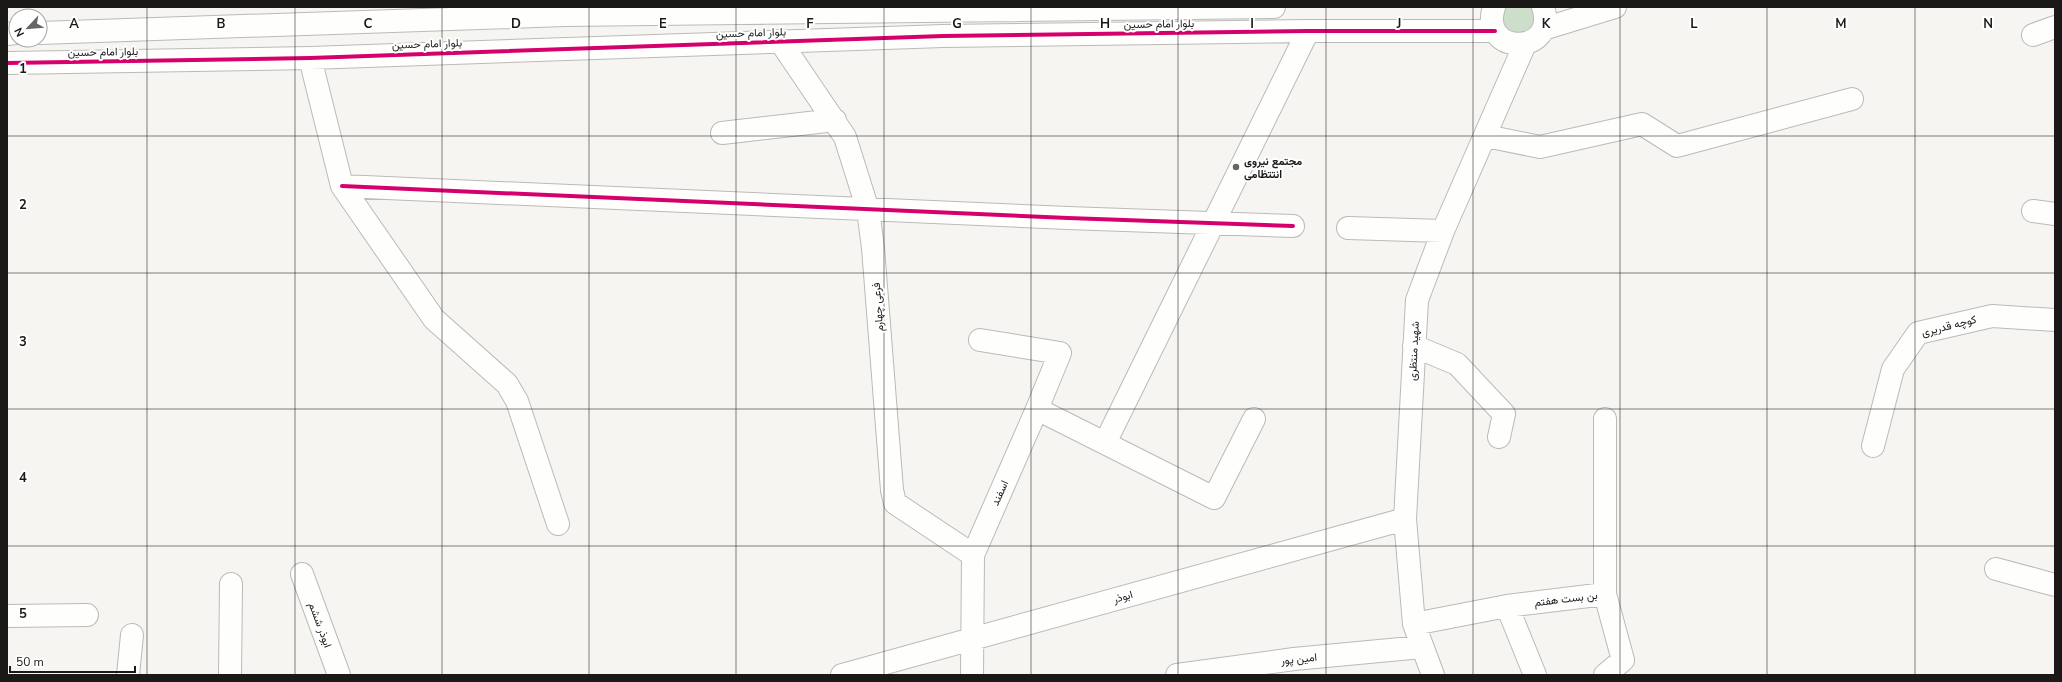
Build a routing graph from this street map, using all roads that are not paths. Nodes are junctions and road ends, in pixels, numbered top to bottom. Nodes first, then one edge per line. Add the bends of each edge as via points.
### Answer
1 (1274, 7) edge
2 (1494, 7) edge
3 (1543, 7) edge
4 (1616, 7) edge
5 (796, 10) edge
6 (2055, 27) edge
7 (1543, 29) junction
8 (1308, 31) junction
9 (1495, 31) junction
10 (48, 33) edge
11 (2033, 35) dead end
12 (780, 40) junction
13 (1525, 44) junction
14 (310, 58) junction
15 (7, 63) edge
16 (1852, 100) dead end
17 (835, 120) junction
18 (722, 133) dead end
19 (1486, 136) junction
20 (342, 186) junction
21 (868, 210) junction
22 (2033, 211) dead end
23 (2055, 214) edge
24 (1213, 223) junction
25 (1293, 226) dead end
26 (1348, 228) dead end
27 (1443, 231) junction
28 (2055, 320) edge
29 (980, 340) dead end
30 (1414, 346) junction
31 (1037, 410) junction
32 (1254, 419) dead end
33 (1605, 419) dead end
34 (1498, 436) dead end
35 (1105, 444) junction
36 (1873, 446) dead end
37 (1405, 519) junction
38 (558, 524) dead end
39 (973, 555) junction
40 (1996, 569) dead end
41 (302, 574) dead end
42 (231, 584) dead end
43 (2055, 585) edge
44 (1605, 594) junction
45 (1508, 606) junction
46 (87, 615) dead end
47 (7, 616) edge
48 (1414, 624) junction
49 (132, 635) dead end
50 (972, 639) junction
51 (1422, 647) junction
52 (128, 675) edge
53 (230, 675) edge
54 (339, 675) edge
55 (842, 675) edge
56 (972, 675) edge
57 (1177, 675) edge
58 (1433, 675) edge
59 (1535, 675) edge
60 (1605, 675) edge

1 - 5 street, بلوار امام حسین
2 - 9 street via 1492,22
3 - 7 street
4 - 7 street
5 - 10 street, بلوار امام حسین via 565,15
6 - 11 street
7 - 13 street via 1536,38
8 - 9 street, بلوار امام حسین
8 - 12 street, بلوار امام حسین
8 - 24 street
9 - 13 street via 1508,43
12 - 14 street, بلوار امام حسین
12 - 17 street, فرعی چهارم
13 - 19 street, شهید منتظری
14 - 15 street, بلوار امام حسین
14 - 20 street
16 - 19 street via 1677,146 1642,124 1540,148
17 - 18 street
17 - 21 street, فرعی چهارم via 845,137
19 - 27 street, شهید منتظری
20 - 21 street
20 - 38 street via 434,319 507,384 517,401
21 - 24 street
21 - 39 street, فرعی چهارم via 895,503
22 - 23 street
24 - 25 street
24 - 35 street
26 - 27 street
27 - 30 street, شهید منتظری via 1417,300
28 - 36 street, کوچه قدریری via 1992,316 1918,333 1893,369
29 - 31 street, اسفند via 1060,353
30 - 34 street via 1458,364 1504,414
30 - 37 street, شهید منتظری
31 - 35 street
31 - 39 street, اسفند
32 - 35 street via 1214,498
33 - 44 street
37 - 48 street, شهید منتظری
37 - 50 street, ابوذر
39 - 50 street, اسفند
40 - 43 street
41 - 54 street, ابوذر ششم
42 - 53 street
44 - 45 street, بن بست هفتم
44 - 60 street, بن بست هفتم via 1623,660
45 - 48 street, بن بست هفتم
45 - 59 street
46 - 47 street
48 - 51 street, شهید منتظری
49 - 52 street
50 - 55 street, ابوذر
50 - 56 street, اسفند
51 - 57 street, امین پور via 1294,659
51 - 58 street, شهید منتظری

